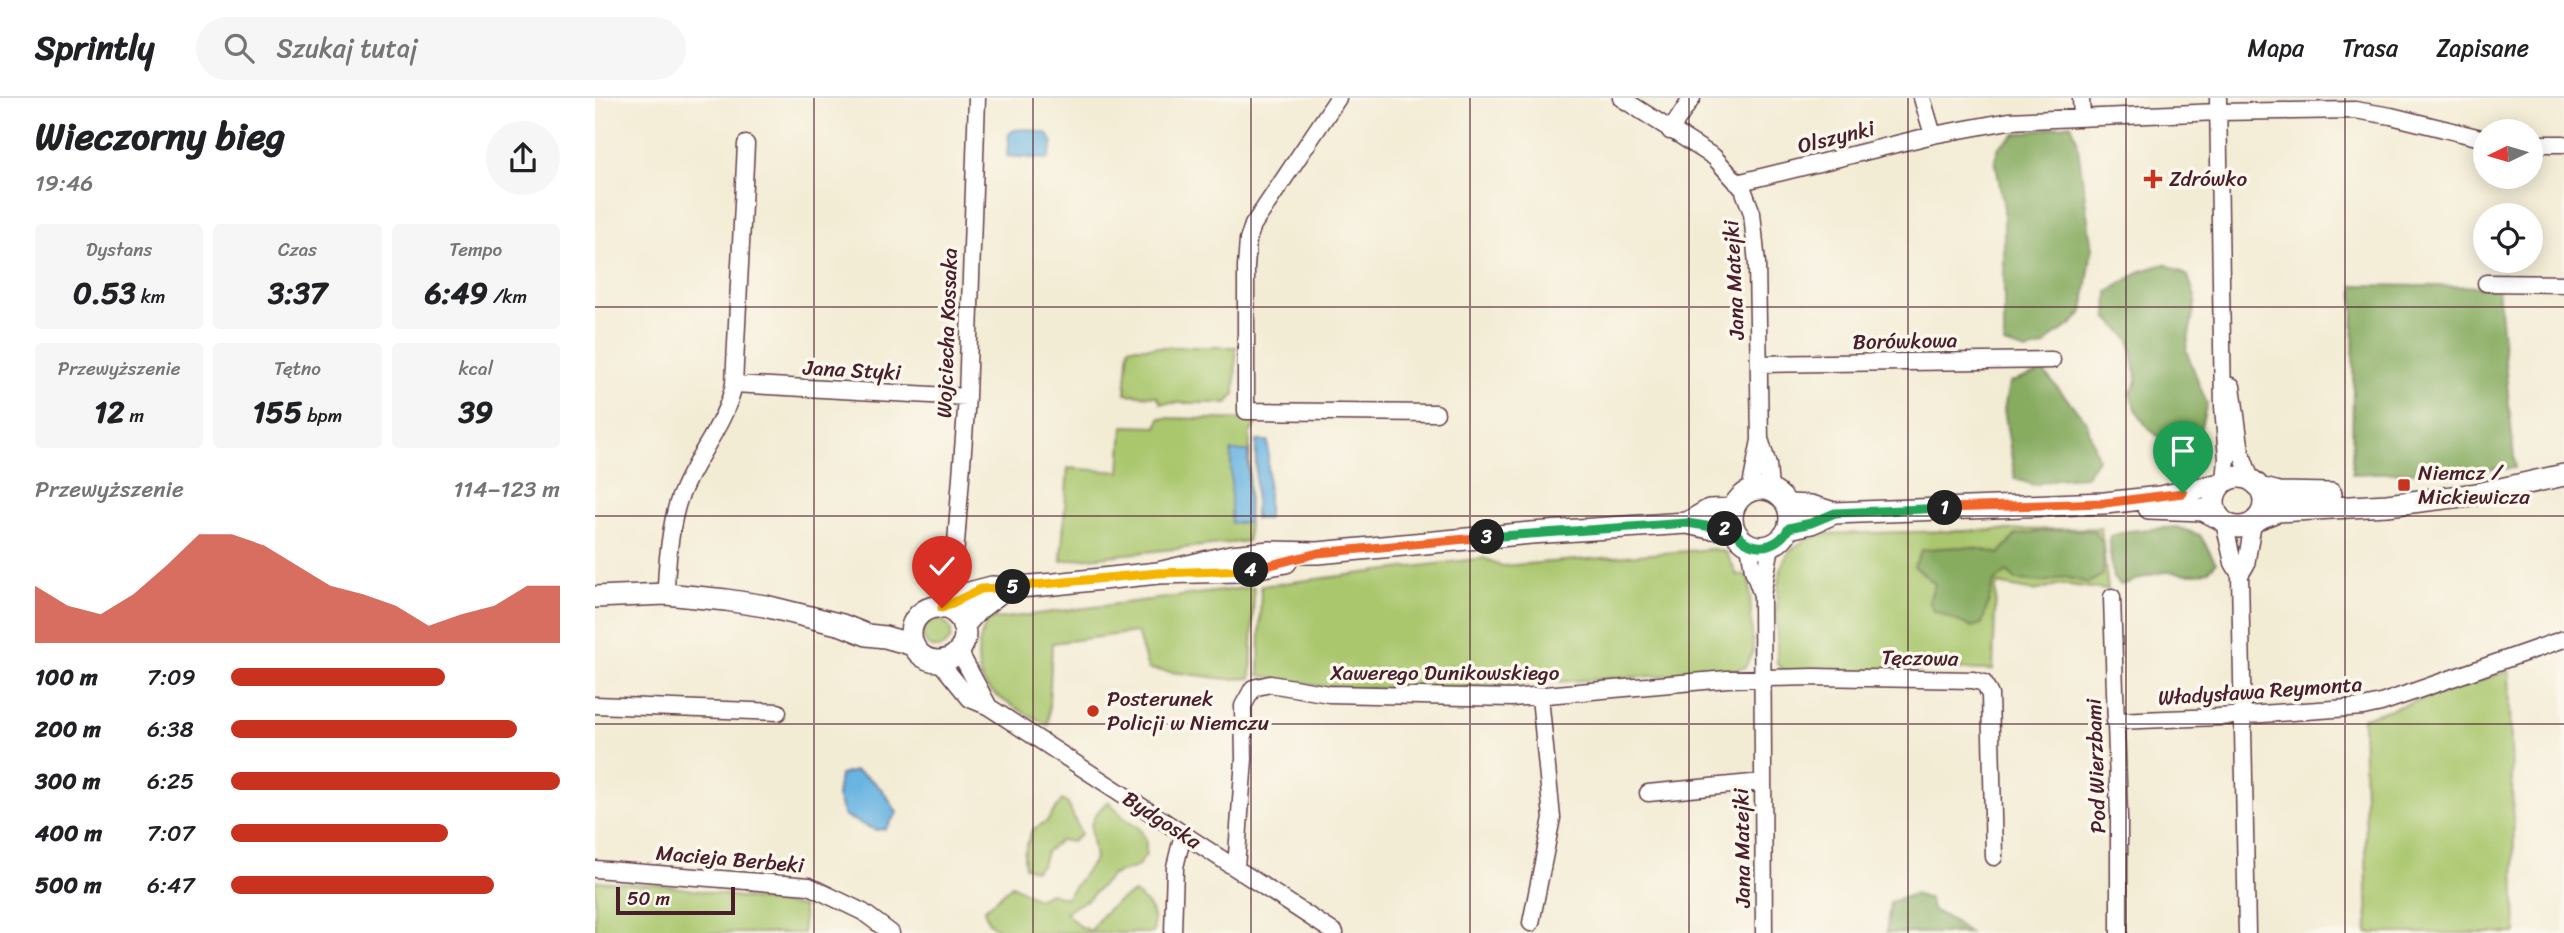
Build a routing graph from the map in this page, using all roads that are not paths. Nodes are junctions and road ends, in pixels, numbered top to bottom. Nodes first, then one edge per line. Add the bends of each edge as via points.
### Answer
1 (977, 98) edge
2 (1338, 98) edge
3 (1621, 98) edge
4 (1692, 98) edge
5 (1922, 98) edge
6 (2081, 98) edge
7 (2355, 104) edge
8 (2218, 105) edge
9 (2082, 117) junction
10 (1670, 131) junction
11 (1933, 135) junction
12 (2473, 136) edge
13 (746, 144) dead end
14 (2543, 144) edge
15 (2564, 144) edge
16 (1737, 183) junction
17 (2486, 283) dead end
18 (2564, 284) edge
19 (2224, 325) junction
20 (2052, 360) dead end
21 (1759, 364) junction
22 (734, 384) junction
23 (967, 397) junction
24 (1436, 414) dead end
25 (2564, 475) edge
26 (2223, 482) junction
27 (2255, 484) junction
28 (1760, 490) junction
29 (2427, 500) junction
30 (2105, 503) junction
31 (1788, 505) junction
32 (1835, 513) junction
33 (1733, 519) junction
34 (2221, 520) junction
35 (2255, 521) junction
36 (1789, 528) junction
37 (1749, 545) junction
38 (1771, 546) junction
39 (954, 570) dead end
40 (2240, 575) junction
41 (1006, 588) junction
42 (666, 594) junction
43 (1762, 595) junction
44 (595, 597) edge
45 (2112, 597) dead end
46 (942, 608) junction
47 (914, 620) junction
48 (842, 625) junction
49 (963, 626) junction
50 (2564, 639) edge
51 (913, 645) junction
52 (959, 651) junction
53 (939, 661) junction
54 (1763, 679) junction
55 (1541, 697) junction
56 (595, 705) edge
57 (989, 707) junction
58 (778, 712) dead end
59 (2243, 715) junction
60 (2115, 721) junction
61 (1762, 782) junction
62 (1648, 793) dead end
63 (1183, 834) junction
64 (1994, 857) dead end
65 (1236, 868) junction
66 (595, 869) edge
67 (1531, 923) dead end
68 (891, 933) edge
69 (1173, 933) edge
70 (1335, 933) edge
71 (1764, 933) edge
72 (2119, 933) edge
73 (2247, 933) edge

1 - 23 street, Wojciecha Kossaka
2 - 24 street via 1253,225 1248,240 1246,411
3 - 10 street, Jana Matejki
4 - 10 street
5 - 11 street
6 - 9 street
7 - 8 street, Olszynki
7 - 12 street, Olszynki
8 - 9 street, Olszynki
8 - 19 street
9 - 11 street, Olszynki via 2009,121
10 - 16 street, Jana Matejki via 1714,157
11 - 16 street, Olszynki
13 - 22 street
14 - 15 street
16 - 21 street, Jana Matejki via 1752,214
17 - 18 street
19 - 26 street via 2227,459
19 - 27 street via 2239,440
20 - 21 street, Borówkowa
21 - 28 street, Jana Matejki via 1760,440 1768,465
22 - 23 street, Jana Styki
22 - 42 street via 727,408 681,493
23 - 39 street, Wojciecha Kossaka
25 - 29 street
26 - 27 street via 2239,477
26 - 30 street via 2160,497
26 - 34 street via 2214,502
27 - 29 street via 2279,493
27 - 35 street via 2264,502
28 - 31 street via 1780,496
28 - 33 street via 1737,501
29 - 35 street via 2277,511
30 - 32 street
30 - 34 street via 2203,510
31 - 32 street
31 - 36 street
32 - 36 street
33 - 37 street via 1737,536
33 - 41 street via 1709,510 1687,523 1318,553 1256,569
34 - 35 street via 2238,527
34 - 40 street
35 - 40 street
36 - 38 street
37 - 38 street
37 - 43 street, Jana Matejki
38 - 43 street, Jana Matejki
40 - 59 street
41 - 46 street via 981,589
41 - 49 street
42 - 44 street
42 - 48 street via 765,606
43 - 54 street, Jana Matejki
45 - 60 street, Pod Wierzbami
46 - 47 street via 925,611
46 - 49 street via 958,617
47 - 48 street
47 - 51 street
48 - 51 street
49 - 52 street via 964,643
50 - 59 street, Władysława Reymonta via 2381,703
51 - 53 street via 923,657
52 - 53 street
52 - 57 street, Bydgoska
53 - 57 street, Bydgoska via 970,699
54 - 55 street, Xawerego Dunikowskiego
54 - 61 street, Jana Matejki
54 - 64 street, Tęczowa via 1984,683 1991,712
55 - 65 street, Xawerego Dunikowskiego via 1329,695 1270,684 1253,688 1243,706
55 - 67 street via 1552,818
56 - 58 street
57 - 63 street, Bydgoska
59 - 60 street, Władysława Reymonta
59 - 73 street
60 - 72 street, Pod Wierzbami
61 - 62 street
61 - 71 street, Jana Matejki
63 - 65 street, Bydgoska
63 - 69 street via 1175,867
65 - 70 street, Bydgoska
66 - 68 street, Macieja Berbeki via 809,886 863,912

